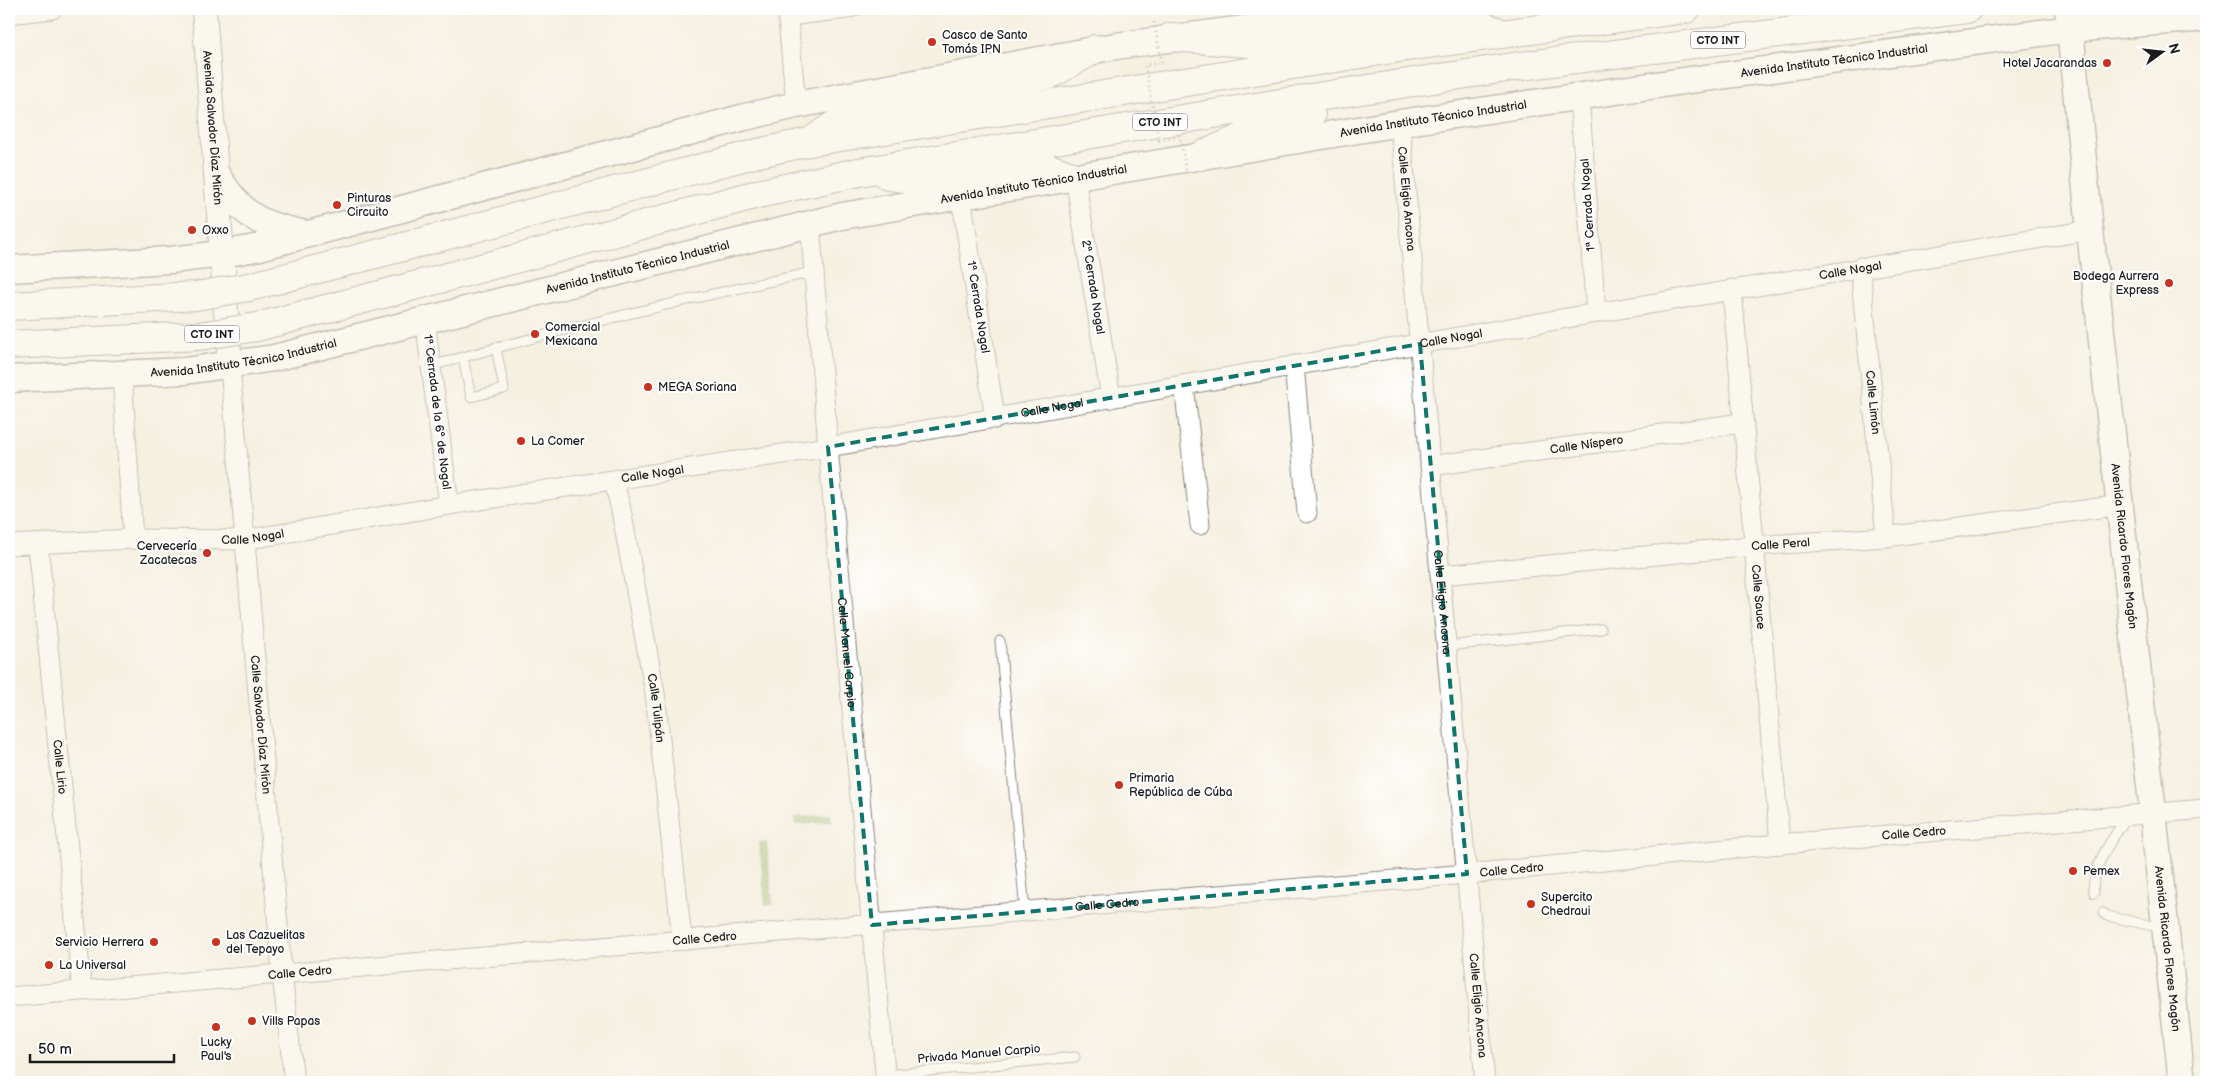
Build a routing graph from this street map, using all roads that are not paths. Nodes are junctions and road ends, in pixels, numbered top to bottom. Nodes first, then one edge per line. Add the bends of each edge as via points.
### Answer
1 (52, 9) edge
2 (204, 9) edge
3 (861, 9) edge
4 (1393, 9) edge
5 (1686, 9) edge
6 (1968, 9) edge
7 (9, 14) edge
8 (787, 15) edge
9 (2206, 18) edge
10 (2069, 19) edge
11 (1163, 30) junction
12 (1503, 33) junction
13 (1095, 49) junction
14 (1513, 67) junction
15 (1579, 96) junction
16 (796, 106) junction
17 (1400, 123) junction
18 (809, 142) junction
19 (1193, 164) junction
20 (859, 172) junction
21 (218, 177) junction
22 (1075, 177) junction
23 (961, 196) junction
24 (810, 224) junction
25 (2090, 230) junction
26 (309, 234) junction
27 (223, 254) junction
28 (1860, 268) junction
29 (9, 269) edge
30 (814, 272) junction
31 (1732, 290) junction
32 (9, 306) edge
33 (1596, 313) junction
34 (425, 320) junction
35 (1420, 344) junction
36 (9, 345) edge
37 (496, 348) junction
38 (463, 357) junction
39 (1294, 365) junction
40 (230, 366) junction
41 (431, 366) junction
42 (122, 375) junction
43 (9, 379) edge
44 (1184, 385) junction
45 (1111, 398) junction
46 (995, 419) junction
47 (1742, 423) junction
48 (828, 447) junction
49 (1430, 466) junction
50 (614, 481) junction
51 (449, 505) junction
52 (2120, 505) junction
53 (1307, 513) dead end
54 (1200, 526) dead end
55 (1886, 537) junction
56 (133, 539) junction
57 (244, 540) junction
58 (38, 544) junction
59 (9, 545) edge
60 (1753, 546) junction
61 (1441, 575) junction
62 (1601, 629) dead end
63 (1000, 641) dead end
64 (1448, 646) junction
65 (2206, 809) edge
66 (2154, 814) junction
67 (2127, 816) junction
68 (1780, 844) junction
69 (1466, 874) junction
70 (2094, 894) dead end
71 (1025, 911) junction
72 (2103, 912) dead end
73 (872, 924) junction
74 (2166, 929) junction
75 (682, 939) junction
76 (282, 973) junction
77 (82, 990) junction
78 (9, 997) edge
79 (1075, 1057) dead end
80 (886, 1078) edge
81 (294, 1082) edge
82 (1485, 1082) edge
83 (2182, 1082) edge

1 - 7 street
2 - 21 street, Avenida Salvador Díaz Mirón
3 - 8 lane via 847,14
4 - 11 main road
5 - 12 highway
6 - 14 highway, CTO INT
8 - 16 street
9 - 10 main road, Avenida Instituto Técnico Industrial
10 - 15 main road, Avenida Instituto Técnico Industrial
10 - 25 main road, Avenida Ricardo Flores Magón
11 - 12 highway via 1260,44 1455,17
11 - 13 main road
12 - 18 highway
13 - 16 main road
13 - 18 highway via 1050,75 856,110
14 - 19 highway via 1467,91 1280,121
14 - 20 highway, CTO INT
15 - 17 main road, Avenida Instituto Técnico Industrial
15 - 33 street, 1ª Cerrada Nogal
16 - 26 main road
17 - 19 main road, Avenida Instituto Técnico Industrial
17 - 35 street, Calle Eligio Ancona
18 - 32 highway, bridge via 249,288 196,296
19 - 22 main road, Avenida Instituto Técnico Industrial
20 - 22 highway via 924,181 1036,164
20 - 36 highway, CTO INT, bridge via 758,194 257,327 199,336
21 - 26 main road via 229,195 263,223
21 - 27 street, Avenida Salvador Díaz Mirón
22 - 23 main road, Avenida Instituto Técnico Industrial
22 - 45 street, 2ª Cerrada Nogal
23 - 24 main road, Avenida Instituto Técnico Industrial
23 - 46 street, 1ª Cerrada Nogal
24 - 30 street, Calle Manuel Carpio
24 - 34 main road, Avenida Instituto Técnico Industrial
25 - 28 street, Calle Nogal
25 - 52 main road, Avenida Ricardo Flores Magón
26 - 27 main road
27 - 29 main road
27 - 40 street, Avenida Salvador Díaz Mirón
28 - 31 street, Calle Nogal
28 - 55 street, Calle Limón
30 - 37 lane
30 - 48 street, Calle Manuel Carpio
31 - 33 street, Calle Nogal
31 - 47 street, Calle Sauce
33 - 35 street, Calle Nogal
34 - 40 main road, Avenida Instituto Técnico Industrial
34 - 41 street, 1ª Cerrada de la 6ª de Nogal
35 - 39 street, Calle Nogal
35 - 49 street, Calle Eligio Ancona
37 - 38 lane
37 - 38 lane via 504,389 471,397
38 - 41 lane
39 - 44 street, Calle Nogal
39 - 53 street
40 - 42 main road, Avenida Instituto Técnico Industrial
40 - 57 street, Calle Salvador Díaz Mirón
41 - 51 street, 1ª Cerrada de la 6ª de Nogal
42 - 43 main road, Avenida Instituto Técnico Industrial
42 - 56 street
44 - 45 street, Calle Nogal
44 - 54 street
45 - 46 street, Calle Nogal
46 - 48 street, Calle Nogal
47 - 49 street, Calle Níspero
47 - 60 street, Calle Sauce
48 - 50 street, Calle Nogal
48 - 73 street, Calle Manuel Carpio
49 - 61 street, Calle Eligio Ancona
50 - 51 street, Calle Nogal
50 - 75 street, Calle Tulipán via 655,693
51 - 57 street, Calle Nogal
52 - 55 street, Calle Peral
52 - 66 main road, Avenida Ricardo Flores Magón
55 - 60 street, Calle Peral
56 - 57 street, Calle Nogal
56 - 58 street, Calle Nogal
57 - 76 street, Calle Salvador Díaz Mirón
58 - 59 street, Calle Nogal
58 - 77 street, Calle Lirio
60 - 61 street, Calle Peral
60 - 68 street, Calle Sauce
61 - 64 street, Calle Eligio Ancona
62 - 64 lane
63 - 71 lane
64 - 69 street, Calle Eligio Ancona
65 - 66 street, Calle Cedro
66 - 67 street, Calle Cedro
66 - 74 main road, Avenida Ricardo Flores Magón
67 - 68 street, Calle Cedro
67 - 70 lane via 2099,866
68 - 69 street, Calle Cedro
69 - 71 street, Calle Cedro
69 - 82 street, Calle Eligio Ancona
71 - 73 street, Calle Cedro
72 - 74 lane via 2107,916
73 - 75 street, Calle Cedro
73 - 80 street, Calle Manuel Carpio
74 - 83 main road, Avenida Ricardo Flores Magón
75 - 76 street, Calle Cedro
76 - 77 street, Calle Cedro
76 - 81 street, Calle Salvador Díaz Mirón
77 - 78 street, Calle Cedro
79 - 80 lane, Privada Manuel Carpio

